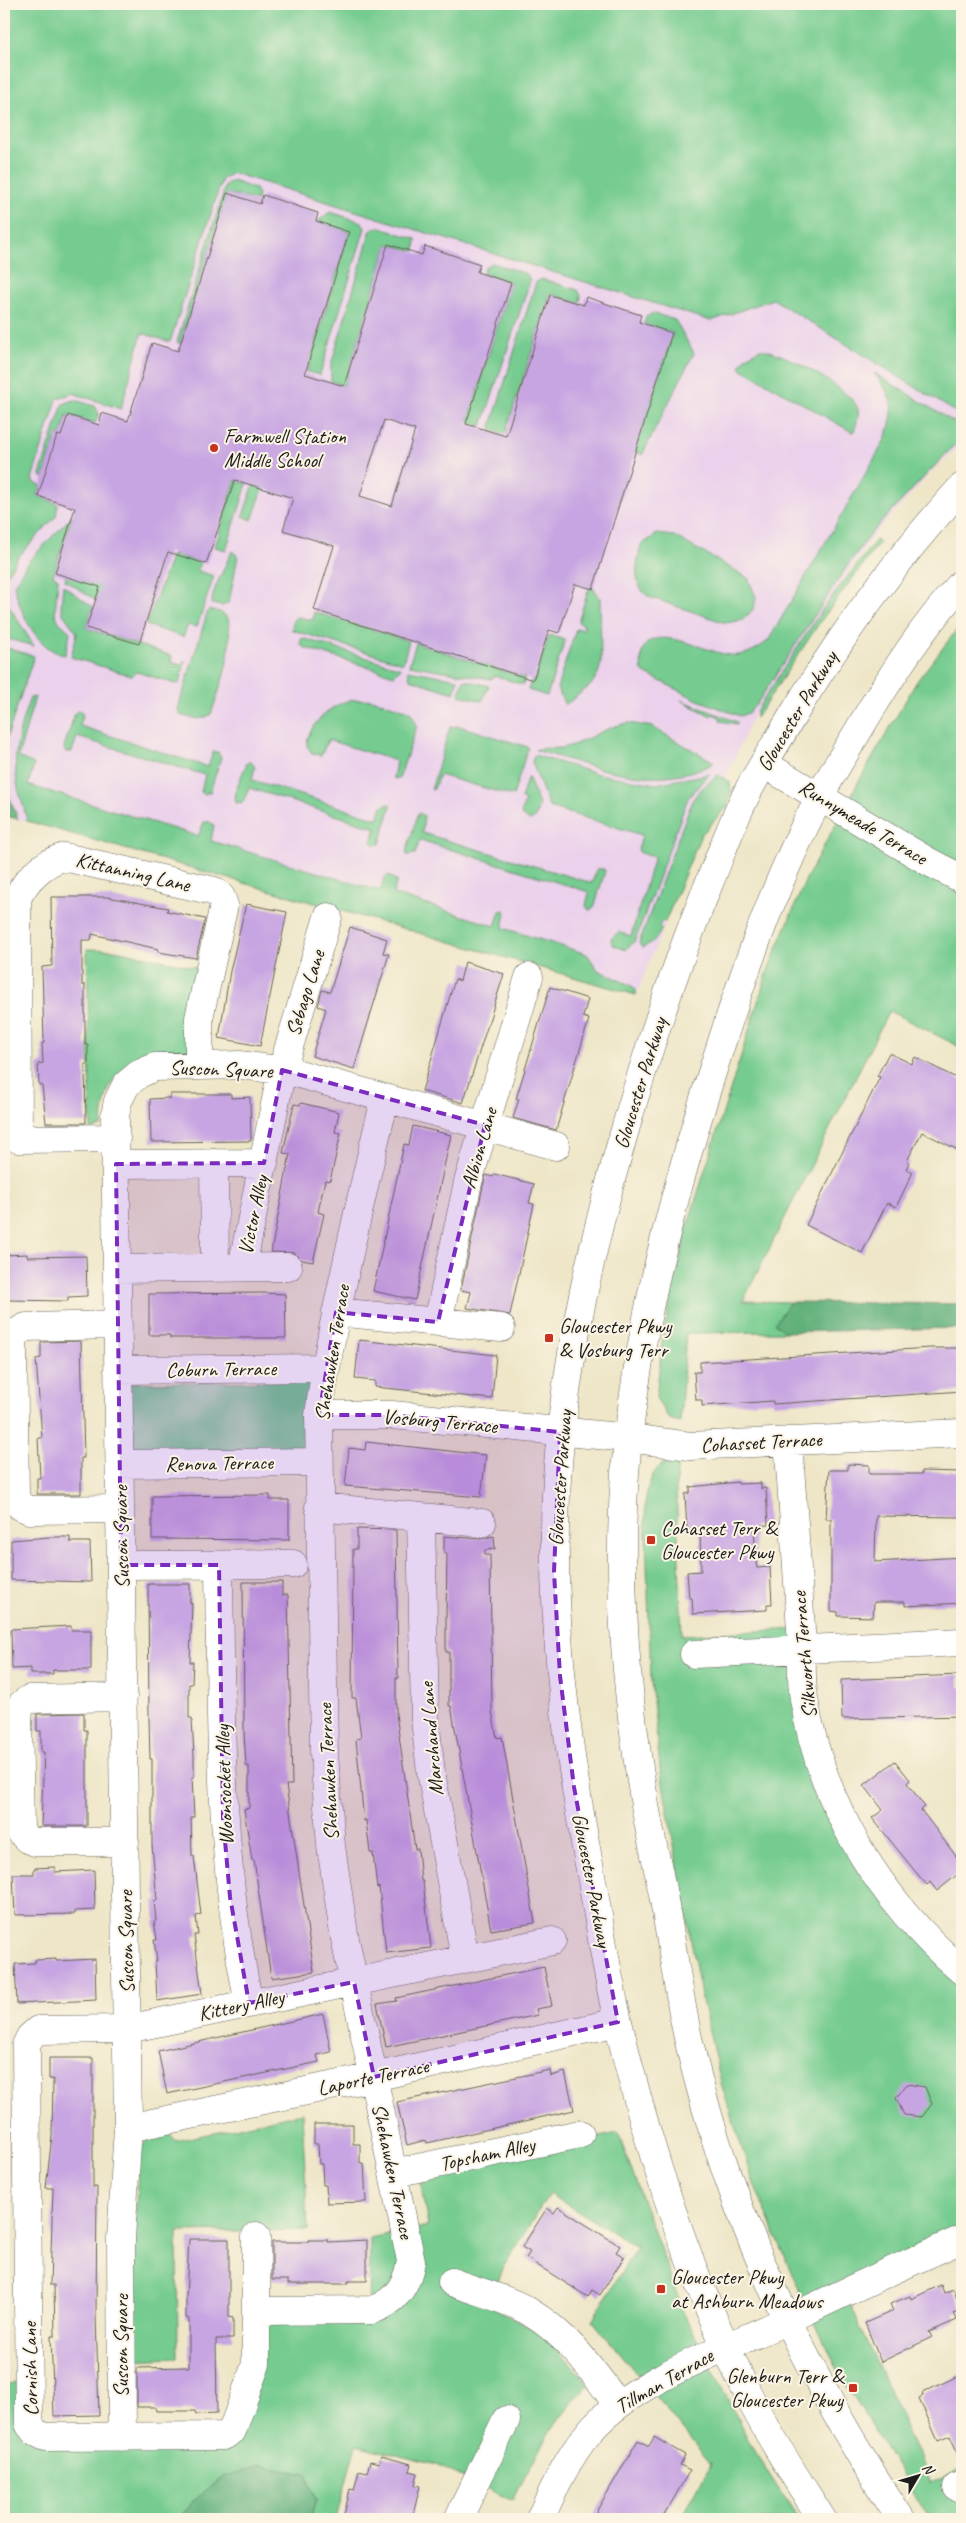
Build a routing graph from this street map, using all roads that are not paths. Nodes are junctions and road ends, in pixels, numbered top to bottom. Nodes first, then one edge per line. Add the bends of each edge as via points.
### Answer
1 (962, 487) edge
2 (962, 583) edge
3 (764, 764) junction
4 (820, 795) junction
5 (962, 878) edge
6 (328, 916) dead end
7 (529, 977) dead end
8 (199, 1065) junction
9 (282, 1070) junction
10 (385, 1100) junction
11 (485, 1125) junction
12 (556, 1146) dead end
13 (116, 1151) junction
14 (214, 1163) junction
15 (264, 1163) junction
16 (288, 1267) dead end
17 (229, 1268) junction
18 (117, 1269) junction
19 (336, 1312) junction
20 (438, 1322) junction
21 (118, 1325) junction
22 (501, 1328) dead end
23 (325, 1368) junction
24 (118, 1370) junction
25 (319, 1415) junction
26 (560, 1432) junction
27 (962, 1432) edge
28 (628, 1438) junction
29 (788, 1441) junction
30 (319, 1462) junction
31 (120, 1464) junction
32 (319, 1507) junction
33 (120, 1509) junction
34 (421, 1517) junction
35 (482, 1523) dead end
36 (293, 1564) dead end
37 (122, 1565) junction
38 (218, 1565) junction
39 (962, 1642) edge
40 (803, 1650) junction
41 (694, 1654) dead end
42 (123, 1697) junction
43 (125, 1842) junction
44 (552, 1941) dead end
45 (465, 1958) junction
46 (962, 1971) edge
47 (354, 1982) junction
48 (249, 2003) junction
49 (618, 2022) junction
50 (128, 2029) junction
51 (374, 2077) junction
52 (128, 2128) junction
53 (580, 2134) dead end
54 (394, 2173) junction
55 (256, 2236) dead end
56 (962, 2239) edge
57 (452, 2282) dead end
58 (257, 2311) junction
59 (786, 2320) junction
60 (725, 2345) junction
61 (618, 2405) junction
62 (506, 2420) dead end
63 (122, 2437) junction
64 (458, 2519) edge
65 (540, 2519) edge
66 (822, 2519) edge
67 (901, 2519) edge

1 - 3 street, Gloucester Parkway via 922,532 858,615 815,677
2 - 4 street via 884,687
3 - 4 street, Runnymeade Terrace
3 - 26 street, Gloucester Parkway via 728,835 683,946 643,1065 597,1230
4 - 5 street, Runnymeade Terrace via 929,862
4 - 28 street via 757,934 714,1068 646,1314
6 - 9 street, Sebago Lane
7 - 11 street, Albion Lane
8 - 9 street, Suscon Square via 241,1065
8 - 13 street, Suscon Square via 156,1067 139,1074 126,1085 118,1101
8 - 13 street, Kittanning Lane via 199,1018 224,905 221,897 214,891 64,857 53,860 26,882 17,899 18,1139
9 - 10 street, Suscon Square
9 - 15 street, Victor Alley
10 - 11 street, Suscon Square
10 - 19 street, Shehawken Terrace
11 - 12 street, Suscon Square
11 - 20 street, Albion Lane via 468,1182
13 - 14 street, Victor Alley
13 - 18 street, Suscon Square
14 - 15 street, Victor Alley
14 - 17 street, Victor Alley
15 - 17 street, Victor Alley
16 - 17 street, Victor Alley
17 - 18 street, Victor Alley
18 - 21 street, Suscon Square
19 - 20 street
19 - 23 street, Shehawken Terrace
20 - 22 street
21 - 24 street, Suscon Square
21 - 33 street via 26,1327 17,1332 13,1341 15,1497 20,1506 29,1510
23 - 24 street, Coburn Terrace
23 - 25 street, Shehawken Terrace
24 - 31 street, Suscon Square
25 - 26 street, Vosburg Terrace via 392,1415
25 - 30 street, Shehawken Terrace
26 - 28 street, Cohasset Terrace
26 - 49 street, Gloucester Parkway via 554,1572 560,1676 574,1787
27 - 29 street, Cohasset Terrace
28 - 29 street, Cohasset Terrace via 690,1446
28 - 59 street via 621,1556 629,1698 643,1796 689,2042 731,2184
29 - 40 street, Silkworth Terrace
30 - 31 street, Renova Terrace
30 - 32 street, Shehawken Terrace
31 - 33 street, Suscon Square
32 - 34 street
32 - 47 street, Shehawken Terrace via 324,1753 331,1846
33 - 37 street, Suscon Square
34 - 35 street
34 - 45 street, Marchand Lane via 425,1720 431,1772
36 - 38 street
37 - 38 street
37 - 42 street, Suscon Square
38 - 48 street, Woonsocket Alley via 223,1818 230,1897
39 - 40 street
40 - 41 street
40 - 46 street, Silkworth Terrace via 803,1697 813,1742 847,1830 900,1910 932,1945
42 - 43 street, Suscon Square
42 - 43 street via 29,1699 18,1713 20,1830 27,1839 35,1842
43 - 50 street, Suscon Square
44 - 45 street
45 - 47 street
47 - 48 street, Kittery Alley
47 - 51 street, Shehawken Terrace
48 - 50 street, Kittery Alley
49 - 51 street, Laporte Terrace
49 - 60 street, Gloucester Parkway via 648,2135 676,2223
50 - 52 street, Suscon Square
50 - 63 street, Cornish Lane via 38,2030 26,2045 29,2424 45,2437
51 - 52 street, Laporte Terrace
51 - 54 street, Shehawken Terrace
52 - 63 street, Suscon Square via 121,2239
53 - 54 street, Topsham Alley
54 - 58 street, Shehawken Terrace via 411,2261 409,2274 396,2297 385,2306 372,2310
55 - 58 street, Cornish Lane
56 - 59 street, Tillman Terrace
57 - 61 street via 526,2310 552,2328 582,2356
58 - 63 street, Cornish Lane via 256,2364 232,2431 224,2436
59 - 60 street, Tillman Terrace
59 - 67 street via 832,2406
60 - 61 street, Tillman Terrace
60 - 66 street, Gloucester Parkway via 756,2410
61 - 65 street, Tillman Terrace via 591,2430 572,2454
62 - 64 street

